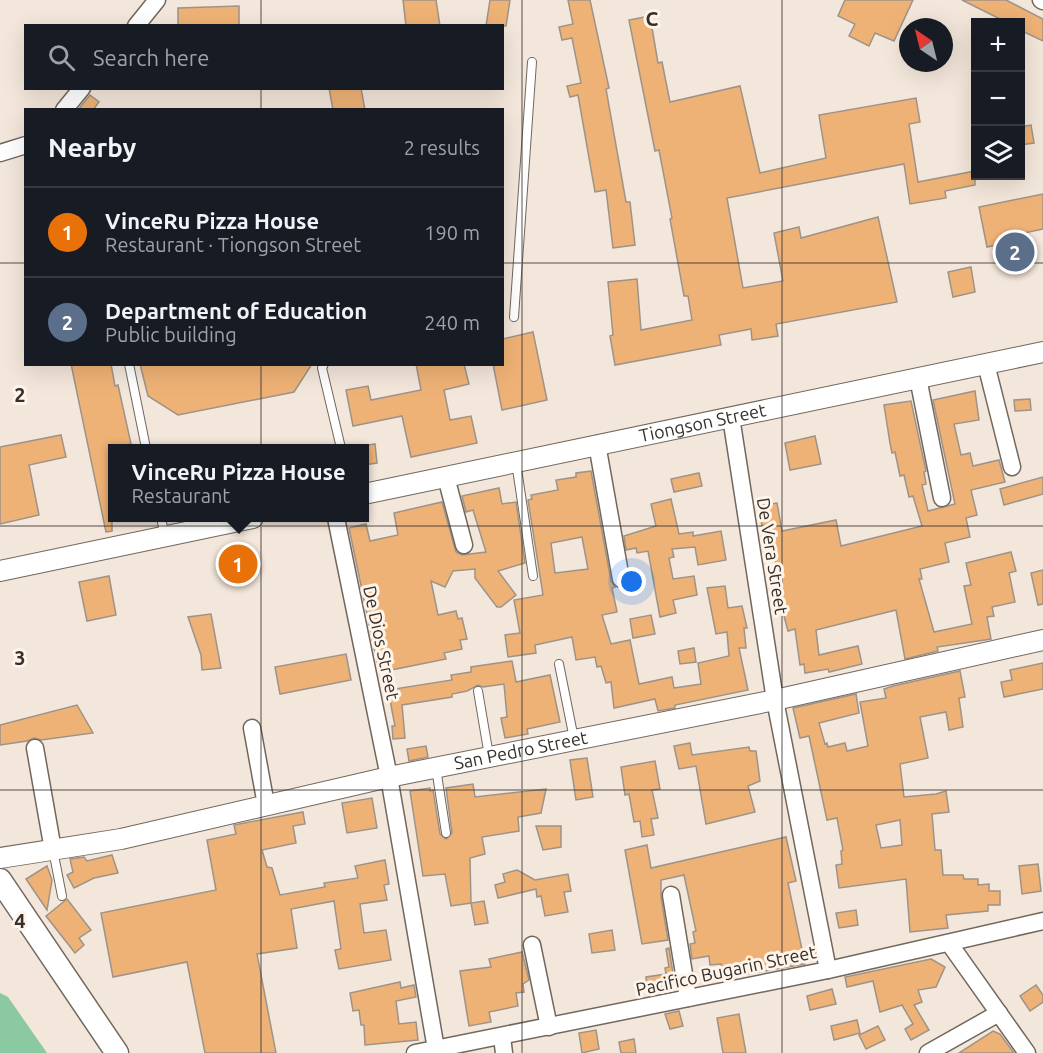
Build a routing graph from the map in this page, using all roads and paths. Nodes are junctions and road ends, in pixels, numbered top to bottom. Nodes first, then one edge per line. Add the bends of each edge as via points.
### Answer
1 (157, 0) edge
2 (137, 24) edge
3 (532, 62) dead end
4 (80, 90) edge
5 (66, 108) edge
6 (24, 146) edge
7 (0, 153) edge
8 (514, 317) dead end
9 (1043, 352) edge
10 (986, 364) junction
11 (129, 366) edge
12 (323, 366) edge
13 (918, 378) junction
14 (731, 417) junction
15 (145, 444) edge
16 (340, 444) edge
17 (597, 444) junction
18 (516, 462) junction
19 (1012, 467) dead end
20 (446, 477) junction
21 (369, 493) edge
22 (942, 498) dead end
23 (213, 522) edge
24 (337, 522) edge
25 (163, 527) edge
26 (464, 545) dead end
27 (0, 571) edge
28 (533, 576) dead end
29 (621, 579) dead end
30 (1043, 640) edge
31 (559, 664) dead end
32 (478, 691) dead end
33 (775, 700) junction
34 (252, 728) dead end
35 (574, 740) junction
36 (35, 748) dead end
37 (489, 757) junction
38 (436, 768) junction
39 (389, 777) junction
40 (266, 806) junction
41 (446, 834) dead end
42 (53, 850) junction
43 (0, 858) edge
44 (0, 880) edge
45 (671, 895) dead end
46 (62, 896) dead end
47 (1043, 921) edge
48 (949, 943) junction
49 (532, 945) dead end
50 (828, 970) junction
51 (688, 998) junction
52 (999, 1013) junction
53 (549, 1027) junction
54 (503, 1045) edge
55 (436, 1049) junction
56 (117, 1053) edge
57 (415, 1053) edge
58 (928, 1053) edge
59 (1027, 1053) edge

1 - 2 street
3 - 8 lane
4 - 5 street
6 - 7 street
9 - 10 street, Tiongson Street
10 - 13 street, Tiongson Street
10 - 19 street
11 - 15 lane
12 - 16 lane
13 - 14 street, Tiongson Street
13 - 22 street
14 - 17 street, Tiongson Street
14 - 33 street, De Vera Street
17 - 18 street, Tiongson Street
17 - 29 street
18 - 20 street, Tiongson Street
18 - 28 lane
20 - 21 street, Tiongson Street
20 - 26 street
23 - 25 street
24 - 39 street, De Dios Street
25 - 27 street
30 - 33 street, San Pedro Street
31 - 35 lane
32 - 37 lane
33 - 35 street, San Pedro Street
33 - 50 street, De Vera Street
34 - 40 street
35 - 37 street, San Pedro Street
36 - 42 street
37 - 38 street, San Pedro Street
38 - 39 street, San Pedro Street
38 - 41 lane
39 - 40 street, San Pedro Street
39 - 55 street, De Dios Street
40 - 42 street, San Pedro Street
42 - 43 street, San Pedro Street
42 - 46 lane
44 - 56 main road
45 - 51 street
47 - 48 street, Pacifico Bugarin Street
48 - 50 street, Pacifico Bugarin Street
48 - 52 street
49 - 53 street
50 - 51 street, Pacifico Bugarin Street
51 - 53 street, Pacifico Bugarin Street
52 - 58 street
52 - 59 street
53 - 54 street, Pacifico Bugarin Street
54 - 55 street, Pacifico Bugarin Street
55 - 57 street, Pacifico Bugarin Street

